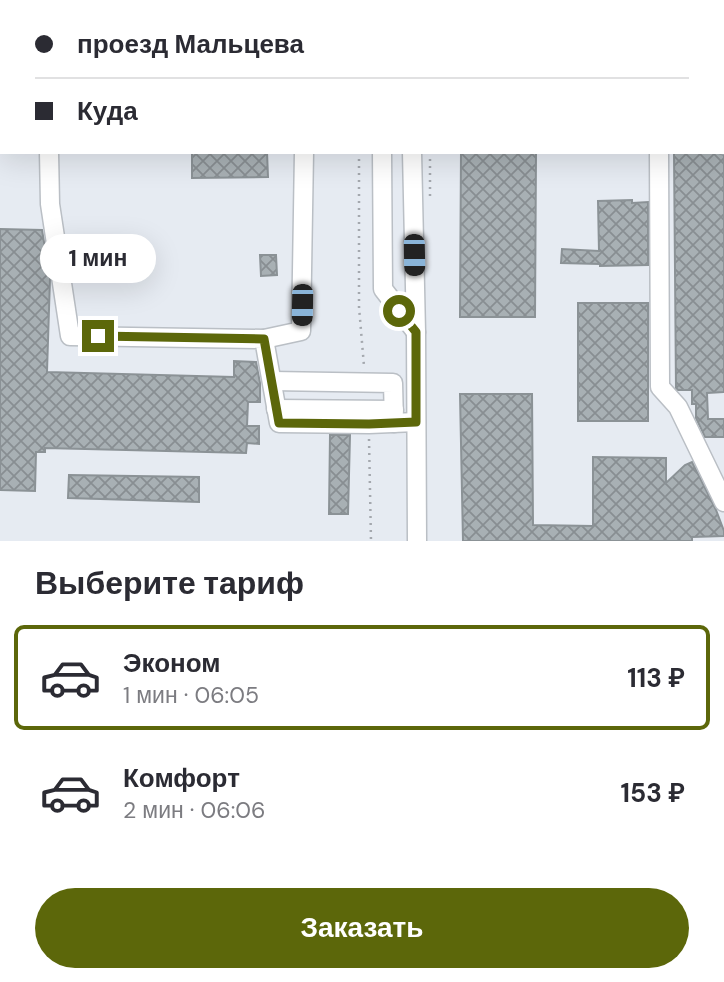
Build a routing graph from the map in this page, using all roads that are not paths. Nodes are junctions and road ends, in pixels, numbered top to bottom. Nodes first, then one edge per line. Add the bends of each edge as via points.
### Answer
1 (49, 154) edge
2 (304, 154) edge
3 (382, 154) edge
4 (412, 154) edge
5 (659, 154) edge
6 (416, 332) junction
7 (264, 339) junction
8 (272, 381) junction
9 (276, 409) junction
10 (394, 416) junction
11 (416, 422) junction
12 (724, 502) edge
13 (417, 541) edge

1 - 7 street via 50,204 70,336
2 - 7 street via 301,331
3 - 6 street via 383,289
4 - 6 street
5 - 12 street via 660,387 678,407
6 - 11 street
7 - 8 street
8 - 9 street
8 - 10 street via 393,383
9 - 10 street
9 - 10 street via 279,423 369,424
10 - 11 street
11 - 13 street

